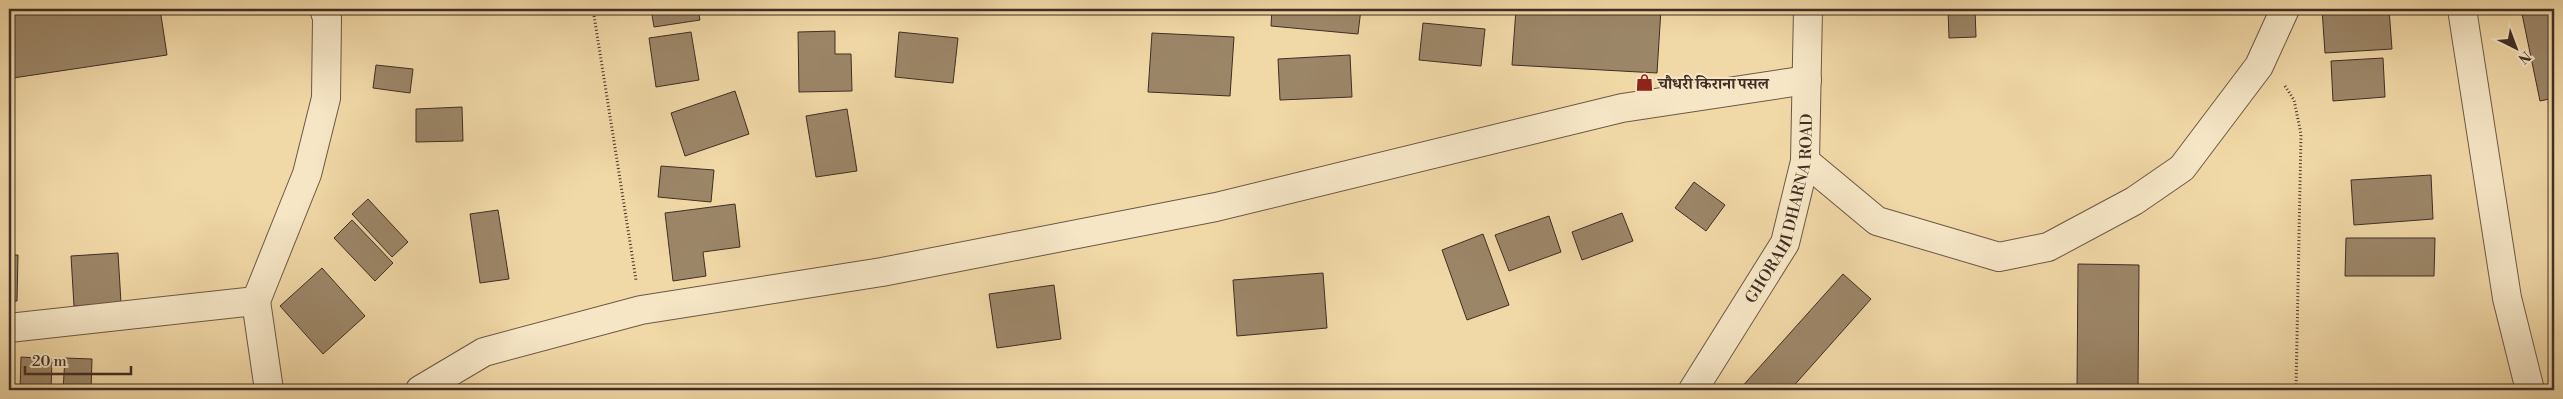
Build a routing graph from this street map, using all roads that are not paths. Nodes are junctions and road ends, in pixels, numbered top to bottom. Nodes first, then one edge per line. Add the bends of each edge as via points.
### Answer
1 (324, 9) edge
2 (1808, 9) edge
3 (2285, 9) edge
4 (2462, 9) edge
5 (1807, 80) junction
6 (1805, 161) junction
7 (256, 301) junction
8 (9, 328) edge
9 (269, 390) edge
10 (420, 390) edge
11 (1693, 390) edge
12 (2530, 390) edge

1 - 7 street via 327,18 326,98 307,174
2 - 5 street, GHORAHI DHARNA ROAD
3 - 6 street via 2258,66 2182,168 2134,201 2048,248 1999,257 1876,222
4 - 12 street via 2508,298
5 - 6 street, GHORAHI DHARNA ROAD
5 - 10 street via 1622,108 1216,207 882,272 641,310 484,352
6 - 11 street, GHORAHI DHARNA ROAD via 1785,243
7 - 8 street
7 - 9 street

